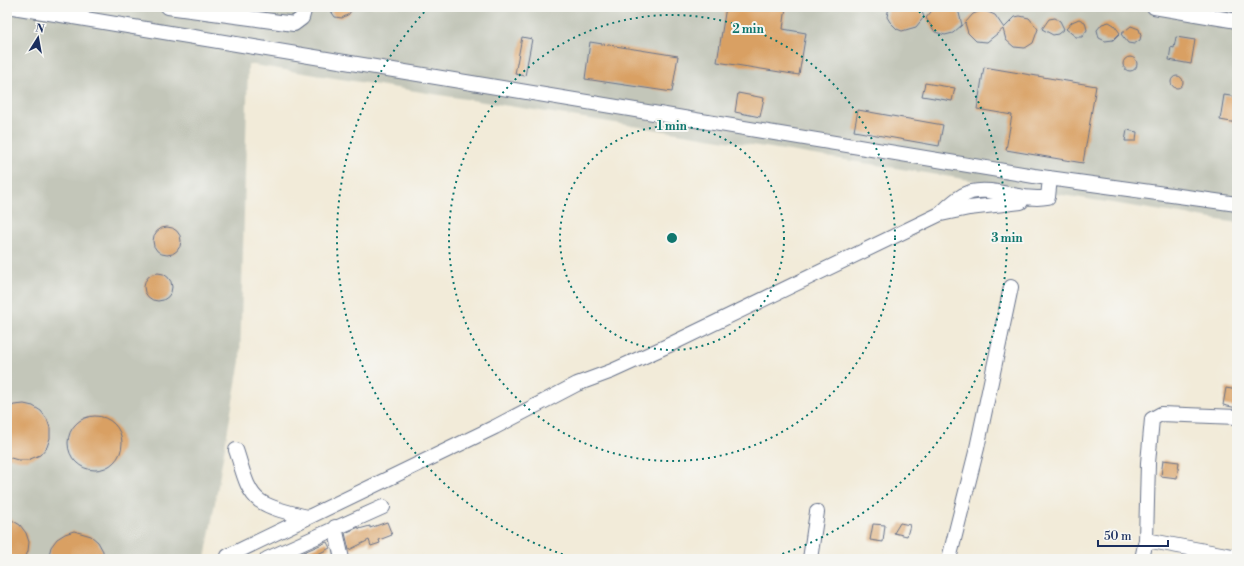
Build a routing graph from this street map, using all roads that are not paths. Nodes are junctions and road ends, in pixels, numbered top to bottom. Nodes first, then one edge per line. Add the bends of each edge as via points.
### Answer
1 (13, 7) edge
2 (168, 7) edge
3 (306, 7) edge
4 (1154, 7) edge
5 (1237, 21) edge
6 (1050, 178) junction
7 (1237, 204) edge
8 (1011, 287) dead end
9 (1237, 417) edge
10 (236, 450) dead end
11 (382, 507) dead end
12 (817, 512) dead end
13 (308, 518) junction
14 (334, 528) junction
15 (1146, 540) junction
16 (228, 556) dead end
17 (1237, 557) edge
18 (267, 559) edge
19 (342, 559) edge
20 (810, 559) edge
21 (949, 559) edge
22 (1142, 559) edge

1 - 6 street
2 - 3 street via 294,24 302,18
4 - 5 street
6 - 7 street
6 - 13 street via 1048,197 1038,199 984,191 970,192 940,214 612,371 576,384 494,428
8 - 21 street via 977,448
9 - 15 street via 1162,414 1152,419
10 - 13 street via 248,485 260,500
11 - 14 street
12 - 20 street
13 - 16 street
14 - 18 street
14 - 19 street
15 - 17 street
15 - 22 street

